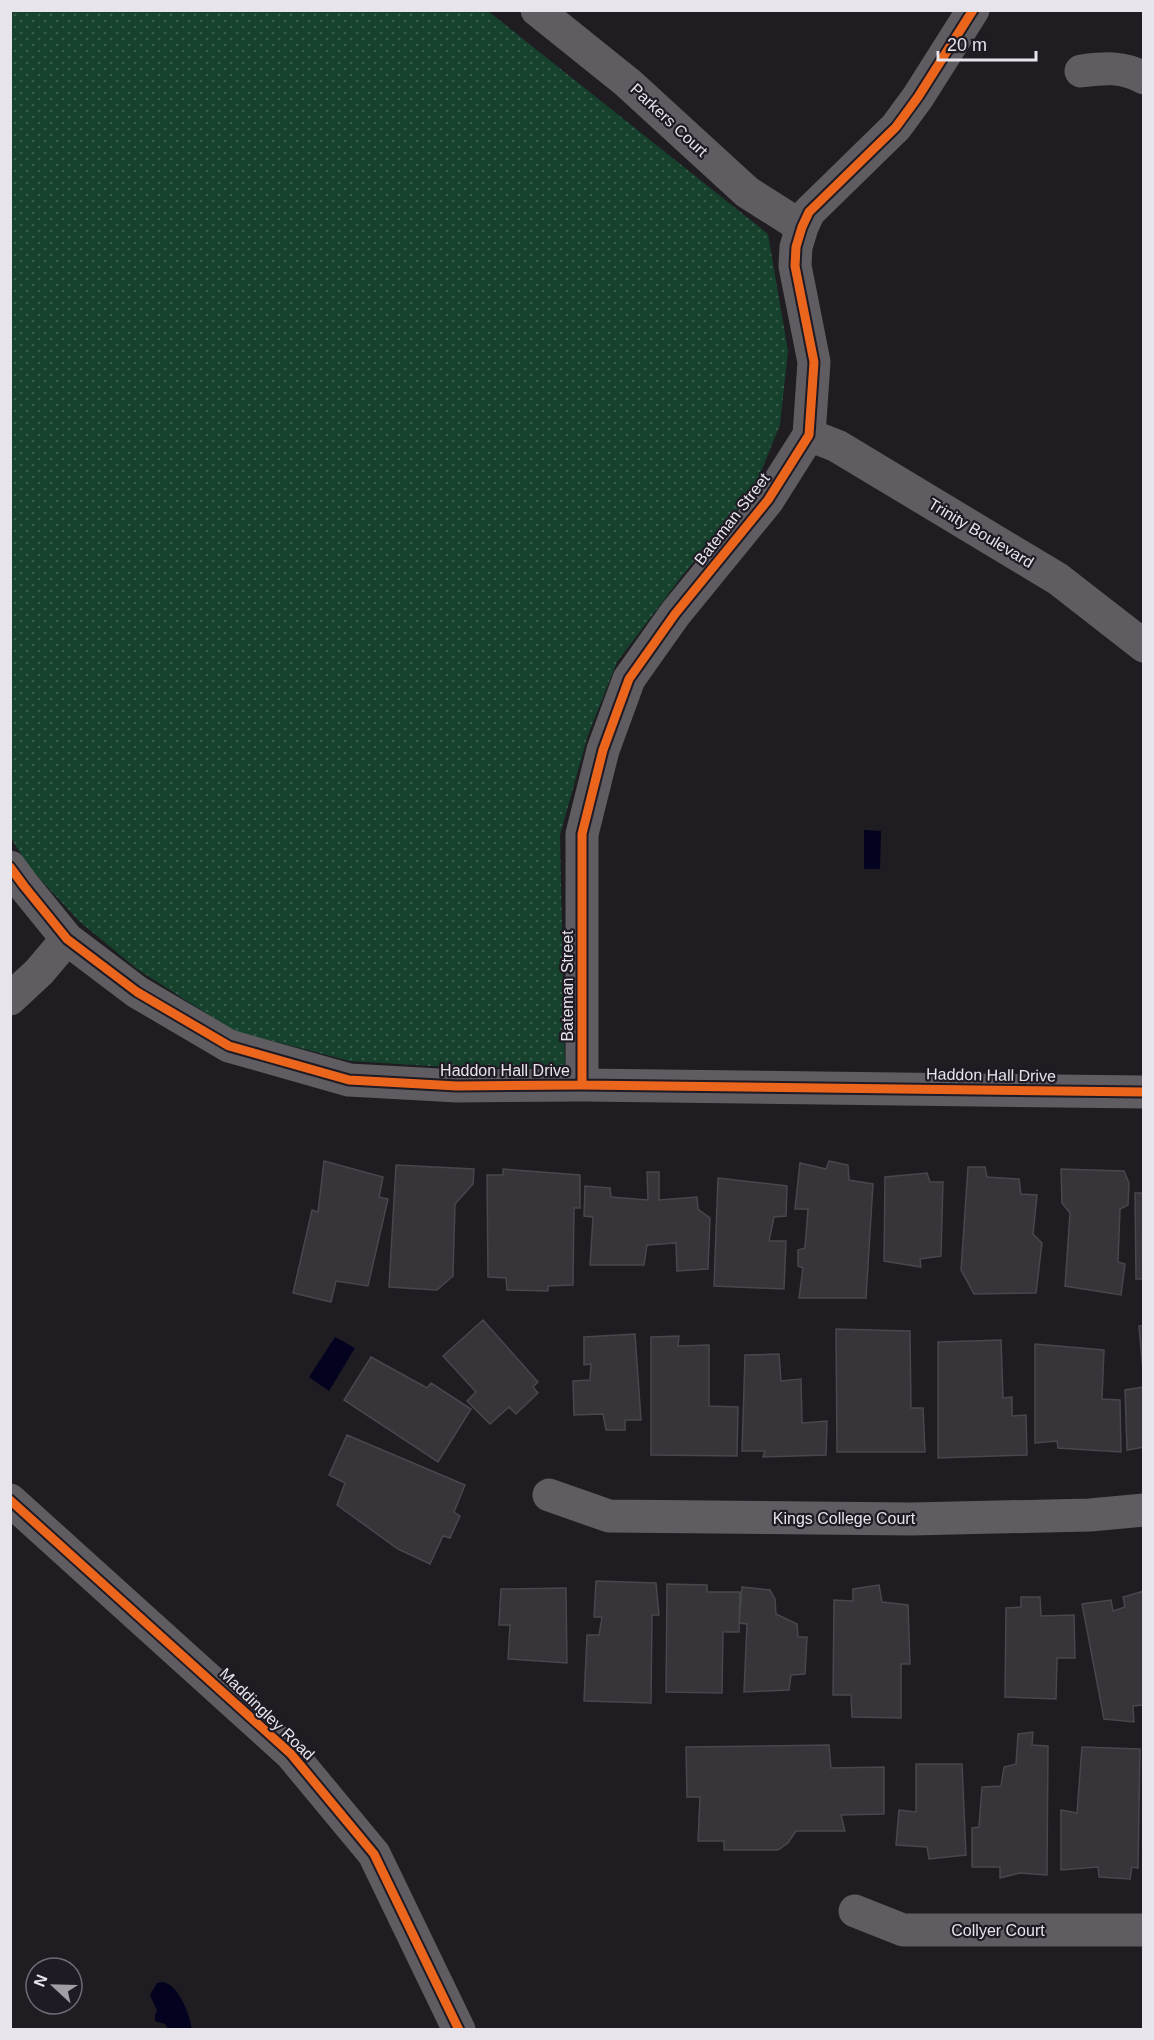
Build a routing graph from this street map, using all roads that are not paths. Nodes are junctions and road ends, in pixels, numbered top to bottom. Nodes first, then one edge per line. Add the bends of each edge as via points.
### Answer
1 (537, 10) edge
2 (973, 10) edge
3 (1081, 71) dead end
4 (1143, 78) edge
5 (802, 227) junction
6 (809, 435) junction
7 (1143, 646) edge
8 (10, 867) edge
9 (67, 939) junction
10 (10, 999) edge
11 (582, 1085) junction
12 (1143, 1092) edge
13 (549, 1495) dead end
14 (10, 1500) edge
15 (1143, 1510) edge
16 (855, 1911) dead end
17 (1143, 1930) edge
18 (459, 2030) edge

1 - 5 street, Parkers Court via 628,83 747,192
2 - 5 street, Bateman Street via 896,127 810,212
3 - 4 street via 1108,67 1131,71
5 - 6 street, Bateman Street via 795,266 814,362
6 - 7 street, Trinity Boulevard via 837,446 1058,579
6 - 11 street, Bateman Street via 768,500 675,614 629,679 603,750 582,834
8 - 9 street, Haddon Hall Drive
9 - 10 street
9 - 11 street, Haddon Hall Drive via 137,992 229,1046 349,1080 457,1086
11 - 12 street, Haddon Hall Drive
13 - 15 street, Kings College Court via 609,1516 912,1519
14 - 18 street, Maddingley Road via 291,1754 374,1854
16 - 17 street, Collyer Court via 903,1930

